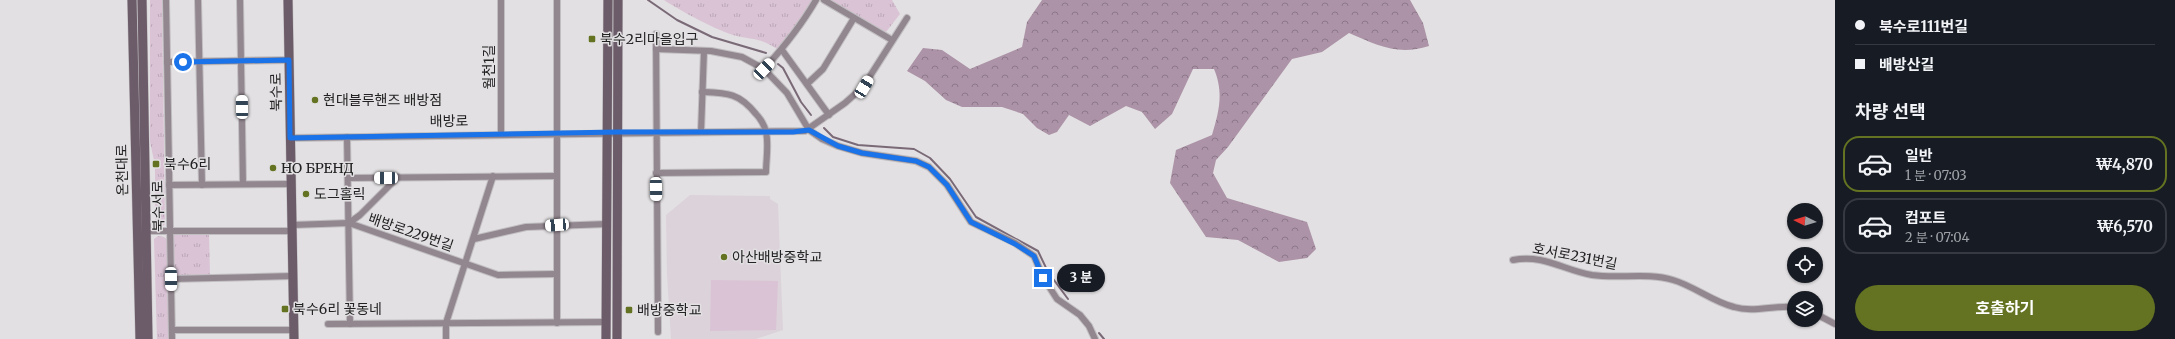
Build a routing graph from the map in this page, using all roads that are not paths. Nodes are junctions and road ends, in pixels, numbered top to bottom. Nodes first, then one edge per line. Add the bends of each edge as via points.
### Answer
1 (132, 0) edge
2 (142, 0) edge
3 (166, 0) edge
4 (198, 0) edge
5 (240, 0) edge
6 (288, 0) edge
7 (501, 0) edge
8 (557, 0) edge
9 (608, 0) edge
10 (618, 0) edge
11 (816, 0) edge
12 (824, 0) edge
13 (854, 18) junction
14 (907, 18) dead end
15 (656, 34) dead end
16 (892, 40) junction
17 (656, 50) junction
18 (782, 50) junction
19 (704, 51) junction
20 (289, 60) junction
21 (241, 61) junction
22 (167, 62) junction
23 (199, 62) junction
24 (764, 69) junction
25 (807, 84) junction
26 (702, 92) junction
27 (829, 115) junction
28 (809, 130) junction
29 (609, 132) junction
30 (618, 132) junction
31 (656, 132) junction
32 (701, 132) junction
33 (766, 132) junction
34 (557, 133) junction
35 (501, 134) junction
36 (347, 137) junction
37 (290, 138) junction
38 (656, 173) junction
39 (493, 176) junction
40 (557, 176) junction
41 (398, 177) junction
42 (348, 178) junction
43 (243, 184) junction
44 (291, 184) junction
45 (202, 185) junction
46 (169, 186) junction
47 (348, 223) junction
48 (608, 224) junction
49 (557, 225) junction
50 (292, 228) junction
51 (146, 231) junction
52 (170, 231) junction
53 (474, 239) junction
54 (1512, 260) dead end
55 (466, 264) junction
56 (557, 274) junction
57 (293, 276) junction
58 (171, 279) junction
59 (1787, 307) edge
60 (1823, 318) edge
61 (557, 322) junction
62 (606, 322) junction
63 (446, 323) junction
64 (328, 324) dead end
65 (350, 324) junction
66 (1835, 324) edge
67 (172, 330) junction
68 (658, 332) dead end
69 (294, 335) edge
70 (140, 339) edge
71 (148, 339) edge
72 (172, 339) edge
73 (446, 339) edge
74 (606, 339) edge
75 (617, 339) edge
76 (1095, 339) edge

1 - 70 street, 온천대로
2 - 51 street, 온천대로
3 - 22 street, 북수서로
4 - 23 street
5 - 21 street
6 - 20 street, 북수로
7 - 35 street, 월천1길
8 - 34 street
9 - 29 street
10 - 30 street
11 - 18 street
12 - 13 street
13 - 16 street
13 - 25 street via 823,69
14 - 16 street
15 - 17 street
16 - 27 street via 864,87
17 - 19 street
17 - 31 street
18 - 24 street
18 - 25 street
19 - 24 street via 742,57
19 - 26 street
20 - 21 street
20 - 37 street, 북수로
21 - 23 street
21 - 43 street
22 - 23 street
22 - 46 street, 북수서로
23 - 45 street
24 - 28 street via 787,93
25 - 27 street
26 - 32 street
26 - 33 street via 737,96 759,117
27 - 28 street
28 - 33 street, 배방로
28 - 76 street via 838,146 862,153 916,161 929,167 947,185 971,222 1034,256 1043,278 1057,299 1080,315
29 - 30 street, 배방로
29 - 34 street, 배방로
29 - 48 street
30 - 31 street, 배방로
30 - 75 street
31 - 32 street, 배방로
31 - 38 street
32 - 33 street, 배방로
33 - 38 street via 766,172
34 - 35 street, 배방로
34 - 40 street
35 - 36 street, 배방로
36 - 37 street, 배방로
36 - 42 street, 배방로229번길
37 - 44 street, 북수로
38 - 68 street
39 - 40 street
39 - 41 street
39 - 53 street, 배방로229번길
40 - 49 street
41 - 42 street
41 - 47 street, 배방로229번길 via 360,216
42 - 47 street, 배방로229번길
43 - 44 street
43 - 45 street
44 - 50 street, 북수로
45 - 46 street
46 - 52 street, 북수서로
47 - 50 street, 배방로229번길
47 - 55 street, 배방로229번길
47 - 65 street, 배방로229번길
48 - 49 street, 배방로229번길
48 - 62 street
49 - 53 street, 배방로229번길 via 526,227
49 - 56 street
50 - 52 street
50 - 57 street, 북수로
51 - 52 street
51 - 71 street, 온천대로
52 - 58 street, 북수서로
53 - 55 street, 배방로229번길
54 - 59 street, 호서로231번길 via 1544,260 1606,277 1654,276 1674,280 1735,308
55 - 56 street, 배방로229번길 via 498,275
55 - 63 street, 배방로229번길
56 - 61 street
57 - 58 street
57 - 69 street, 북수로
58 - 67 street, 북수서로
60 - 66 street
61 - 62 street
61 - 63 street
62 - 74 street
63 - 65 street
63 - 73 street, 배방로229번길
64 - 65 street
67 - 69 street, 북수로
67 - 72 street, 북수서로

